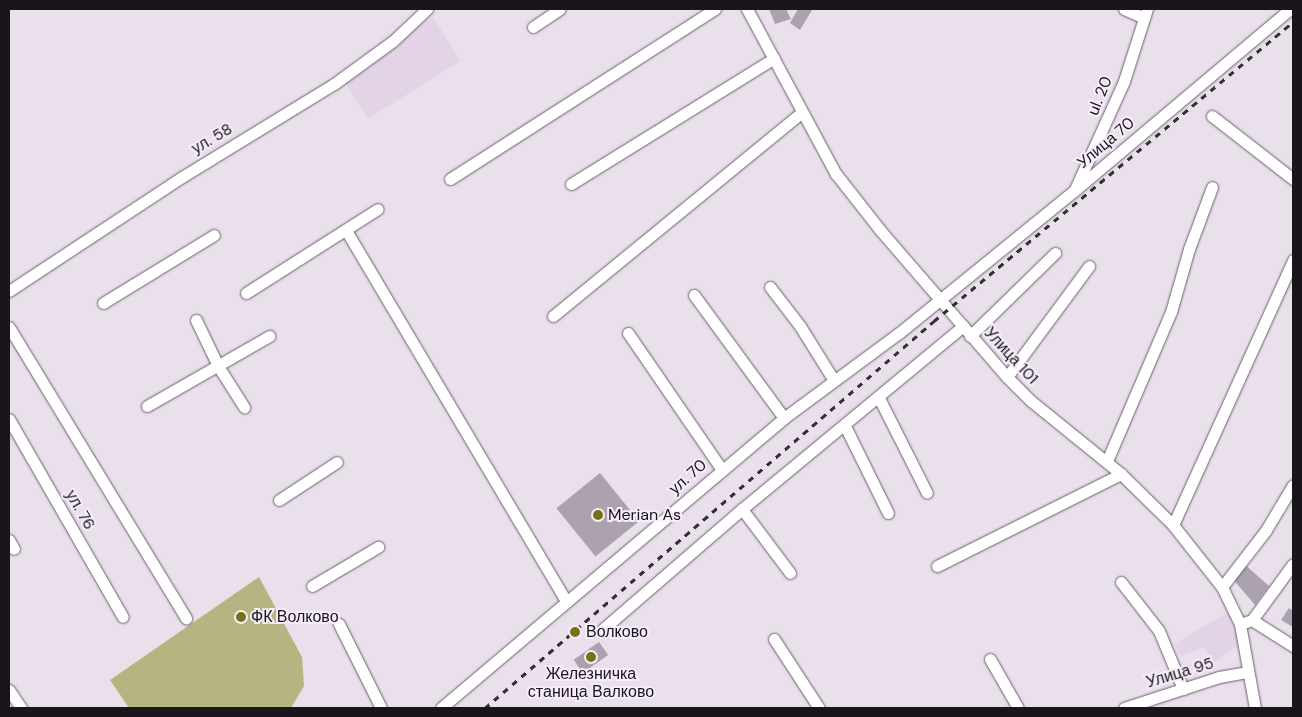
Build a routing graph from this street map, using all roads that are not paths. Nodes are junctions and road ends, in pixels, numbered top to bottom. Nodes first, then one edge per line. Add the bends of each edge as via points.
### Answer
1 (427, 9) edge
2 (560, 9) edge
3 (715, 9) edge
4 (747, 9) edge
5 (1124, 9) edge
6 (1290, 9) edge
7 (1146, 13) edge
8 (533, 27) dead end
9 (774, 58) junction
10 (801, 113) junction
11 (1212, 116) dead end
12 (450, 179) dead end
13 (1293, 179) edge
14 (571, 184) dead end
15 (1212, 186) dead end
16 (1074, 191) junction
17 (378, 209) dead end
18 (347, 232) junction
19 (214, 235) dead end
20 (1055, 253) dead end
21 (1293, 260) edge
22 (1089, 266) dead end
23 (770, 287) dead end
24 (9, 291) edge
25 (246, 293) dead end
26 (694, 295) dead end
27 (939, 298) junction
28 (103, 303) dead end
29 (552, 316) dead end
30 (196, 320) dead end
31 (9, 327) edge
32 (967, 331) junction
33 (628, 333) dead end
34 (269, 336) dead end
35 (218, 366) junction
36 (1007, 377) junction
37 (833, 379) junction
38 (878, 398) junction
39 (147, 406) dead end
40 (244, 407) dead end
41 (784, 418) junction
42 (9, 419) edge
43 (845, 426) junction
44 (1107, 461) junction
45 (337, 462) dead end
46 (722, 470) junction
47 (1121, 474) junction
48 (1293, 485) edge
49 (928, 493) dead end
50 (278, 500) dead end
51 (742, 508) junction
52 (888, 513) dead end
53 (1173, 526) junction
54 (378, 547) dead end
55 (1293, 564) edge
56 (937, 566) dead end
57 (790, 573) dead end
58 (1121, 582) dead end
59 (312, 586) dead end
60 (1222, 587) junction
61 (567, 602) junction
62 (123, 617) dead end
63 (186, 618) dead end
64 (1252, 620) junction
65 (339, 624) dead end
66 (1240, 624) junction
67 (603, 629) dead end
68 (774, 639) dead end
69 (1293, 646) edge
70 (990, 659) dead end
71 (1247, 672) junction
72 (1183, 689) junction
73 (9, 690) edge
74 (20, 708) edge
75 (381, 708) edge
76 (441, 708) edge
77 (819, 708) edge
78 (1018, 708) edge
79 (1124, 708) edge
80 (1255, 708) edge

1 - 24 street, ул. 58 via 393,41 334,84 182,177
2 - 8 street
3 - 12 street
4 - 9 street, Улица 101
5 - 7 street
6 - 16 street, Улица 70
7 - 16 street, ul. 20 via 1113,108
9 - 10 street, Улица 101
9 - 14 street
10 - 27 street, Улица 101 via 836,174
10 - 29 street
11 - 13 street
15 - 44 street via 1171,312
16 - 27 street, Улица 70
17 - 18 street
18 - 25 street
18 - 61 street
19 - 28 street
20 - 32 street
21 - 53 street
22 - 36 street
23 - 37 street
26 - 41 street
27 - 32 street, Улица 101
27 - 37 street, ул. 70 via 878,349
30 - 35 street
31 - 63 street
32 - 36 street, Улица 101
32 - 38 street
33 - 46 street
34 - 35 street
35 - 39 street
35 - 40 street
36 - 44 street, Улица 101 via 1031,401
37 - 41 street, ул. 70
38 - 43 street
38 - 49 street
41 - 46 street, ул. 70
42 - 62 street, ул. 76
43 - 51 street
43 - 52 street
44 - 47 street, Улица 101
45 - 50 street
46 - 61 street, ул. 70
47 - 53 street, Улица 101
47 - 56 street
48 - 60 street via 1266,530
51 - 57 street
51 - 67 street
53 - 60 street, Улица 101
54 - 59 street
55 - 64 street
58 - 72 street via 1156,625
60 - 66 street, Улица 101
61 - 76 street, ул. 70
64 - 66 street
64 - 69 street
65 - 75 street
66 - 71 street, Улица 101
68 - 77 street
70 - 78 street
71 - 72 street, Улица 95
71 - 80 street, Улица 101
72 - 79 street, Улица 95
73 - 74 street

